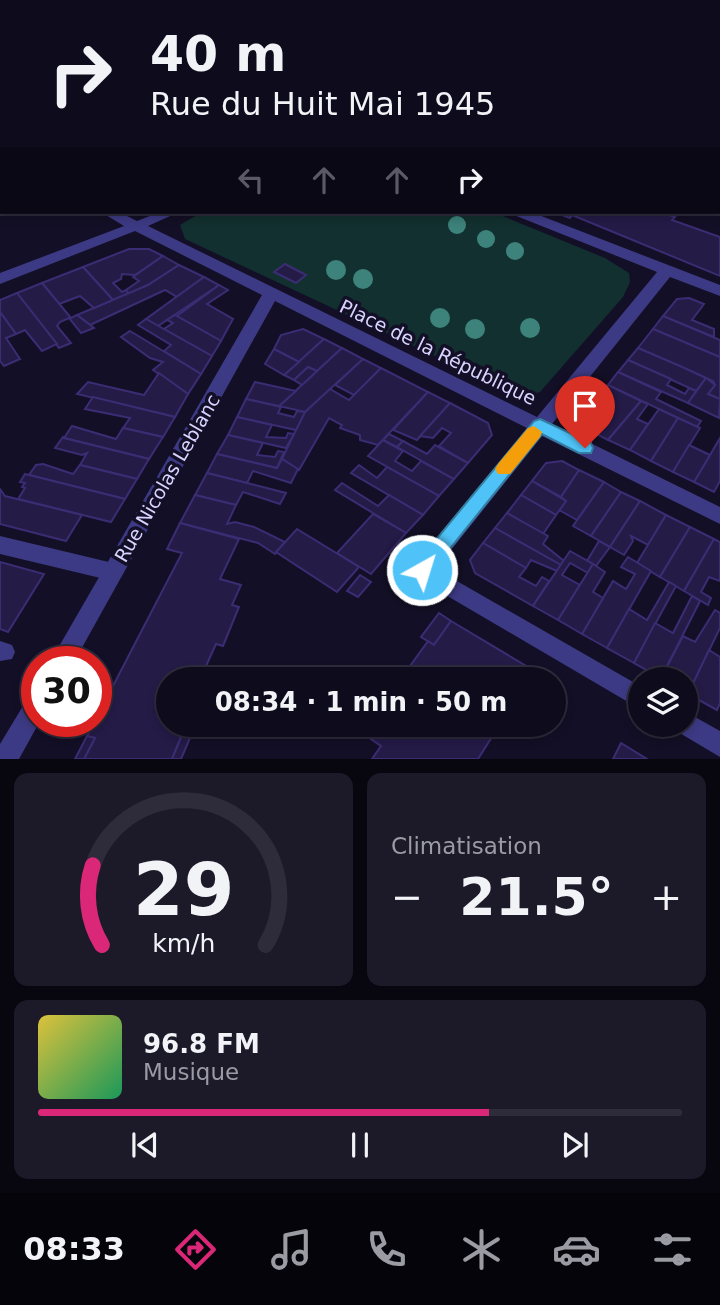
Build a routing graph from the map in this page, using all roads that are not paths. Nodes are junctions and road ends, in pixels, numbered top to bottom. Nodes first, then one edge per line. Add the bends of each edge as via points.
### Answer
1 (112, 214) edge
2 (167, 214) edge
3 (524, 214) edge
4 (136, 226) junction
5 (667, 270) junction
6 (0, 279) edge
7 (720, 291) edge
8 (271, 294) junction
9 (540, 425) junction
10 (720, 516) edge
11 (0, 545) edge
12 (113, 572) junction
13 (70, 646) edge
14 (628, 691) edge
15 (698, 731) edge
16 (21, 732) edge
17 (720, 745) edge
18 (5, 759) edge

1 - 4 street, Place de la République
2 - 4 street
3 - 5 street
4 - 6 street
4 - 8 street, Place de la République
5 - 7 street
5 - 9 street, Place de la République
8 - 9 street, Place de la République
8 - 12 street, Rue Nicolas Leblanc
9 - 10 street
9 - 14 street via 422,570
11 - 12 street
12 - 13 street, Rue Nicolas Leblanc
15 - 17 street
16 - 18 street

